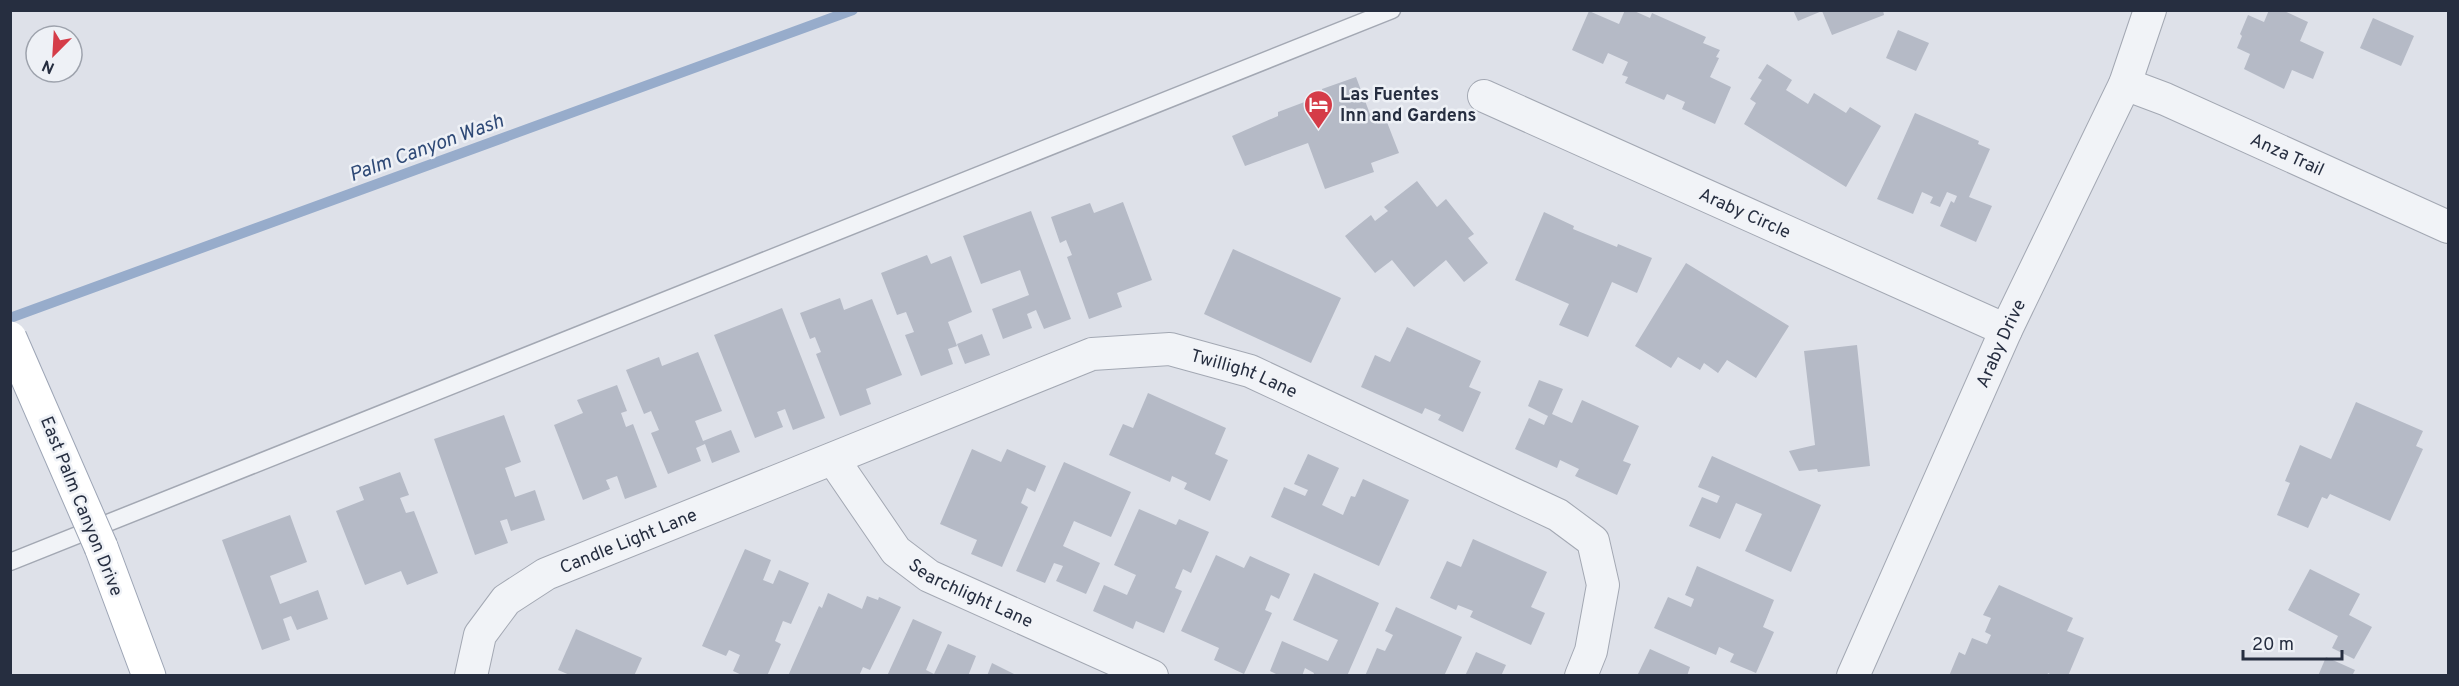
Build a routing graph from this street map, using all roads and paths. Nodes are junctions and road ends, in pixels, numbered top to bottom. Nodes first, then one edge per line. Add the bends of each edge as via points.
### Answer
1 (1392, 10) edge
2 (2150, 10) edge
3 (2125, 84) junction
4 (1484, 96) dead end
5 (2448, 227) edge
6 (2006, 330) junction
7 (10, 338) edge
8 (833, 459) junction
9 (10, 562) edge
10 (149, 675) edge
11 (471, 675) edge
12 (1152, 675) edge
13 (1581, 675) edge
14 (1853, 675) edge

1 - 9 lane
2 - 3 street, Araby Drive
3 - 5 street, Anza Trail
3 - 6 street, Araby Drive
4 - 6 street, Araby Circle
6 - 14 street, Araby Drive
7 - 10 main road, East Palm Canyon Drive, bridge via 100,547
8 - 11 street, Candle Light Lane via 546,574 500,608 480,635
8 - 12 street, Searchlight Lane via 896,551 928,576
8 - 13 street, Twillight Lane via 1092,354 1170,349 1251,371 1558,515 1593,541 1603,585 1591,651

